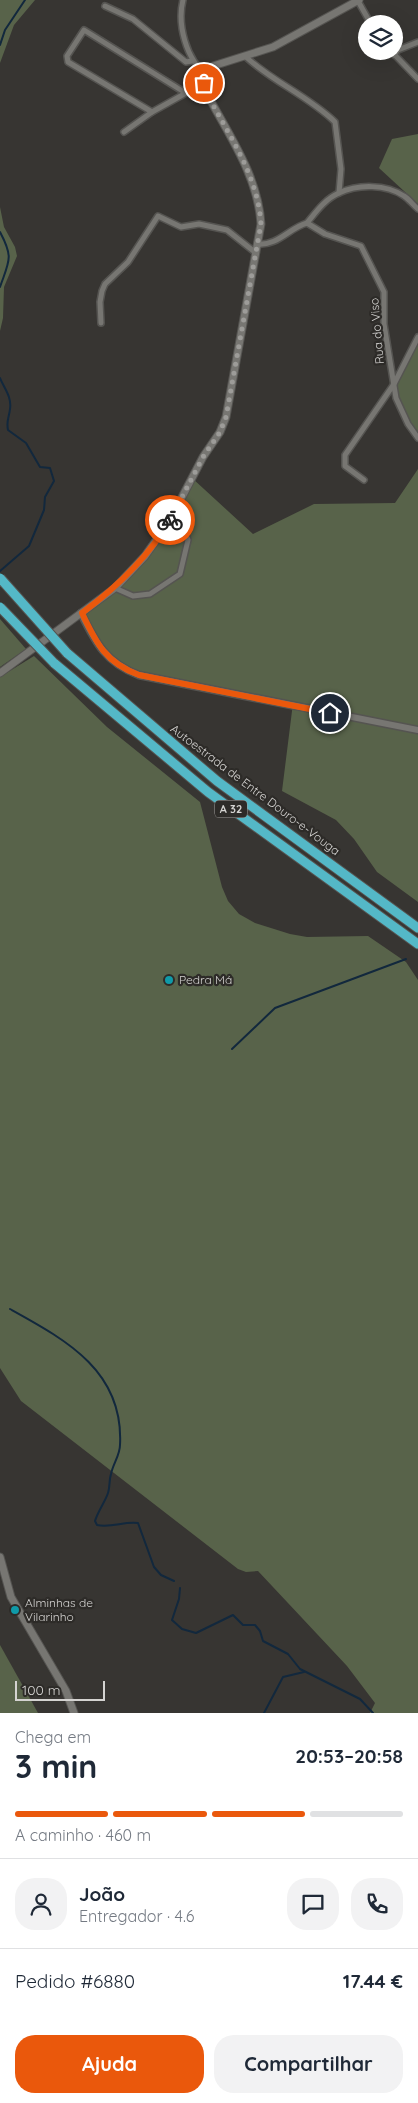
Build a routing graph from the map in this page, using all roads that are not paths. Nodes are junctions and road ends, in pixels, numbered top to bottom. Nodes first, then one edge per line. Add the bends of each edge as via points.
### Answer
1 (183, 0) edge
2 (359, 0) edge
3 (105, 6) dead end
4 (366, 15) edge
5 (418, 42) edge
6 (403, 48) edge
7 (246, 57) junction
8 (400, 60) edge
9 (192, 61) junction
10 (206, 75) junction
11 (418, 79) edge
12 (204, 83) junction
13 (184, 92) junction
14 (152, 112) junction
15 (124, 132) dead end
16 (339, 193) junction
17 (418, 210) edge
18 (307, 223) junction
19 (257, 244) junction
20 (256, 253) junction
21 (101, 323) dead end
22 (418, 338) edge
23 (394, 384) junction
24 (418, 438) edge
25 (364, 480) dead end
26 (176, 508) junction
27 (0, 578) edge
28 (115, 588) junction
29 (0, 607) edge
30 (82, 613) junction
31 (0, 673) edge
32 (418, 730) edge
33 (418, 928) edge
34 (418, 944) edge
35 (0, 1556) edge
36 (74, 1713) edge

1 - 9 street via 181,17
2 - 4 street
2 - 7 main road via 273,47
3 - 9 street via 133,19 186,62
5 - 6 street
7 - 10 main road via 213,66
7 - 16 street via 335,122 341,170
8 - 11 street
9 - 10 street
10 - 12 main road
12 - 13 street
12 - 19 main road via 254,183 261,224
13 - 14 street
13 - 14 street via 84,30 67,56 68,62
14 - 15 street
16 - 17 street via 374,186 390,189 404,196
16 - 18 street via 318,208
18 - 19 street via 281,238
18 - 23 street, Rua do Viso via 325,234 361,246 384,292 384,324
19 - 20 main road
20 - 21 street via 227,230 199,224 181,227 158,216 128,262 102,291
20 - 26 main road via 226,417
22 - 23 street
23 - 24 street, Rua do Viso via 396,398
23 - 25 street via 345,455 345,466
26 - 28 main road via 145,556
26 - 28 street via 188,540 180,574 150,594 133,596
27 - 33 highway, Autoestrada de Entre Douro-e-Vouga / A 32, bridge via 67,653 217,781
28 - 30 main road
29 - 34 highway, A 32, bridge via 54,663 208,792
30 - 31 main road
30 - 32 street via 103,651 122,669 139,675
35 - 36 main road via 11,1597 66,1691

